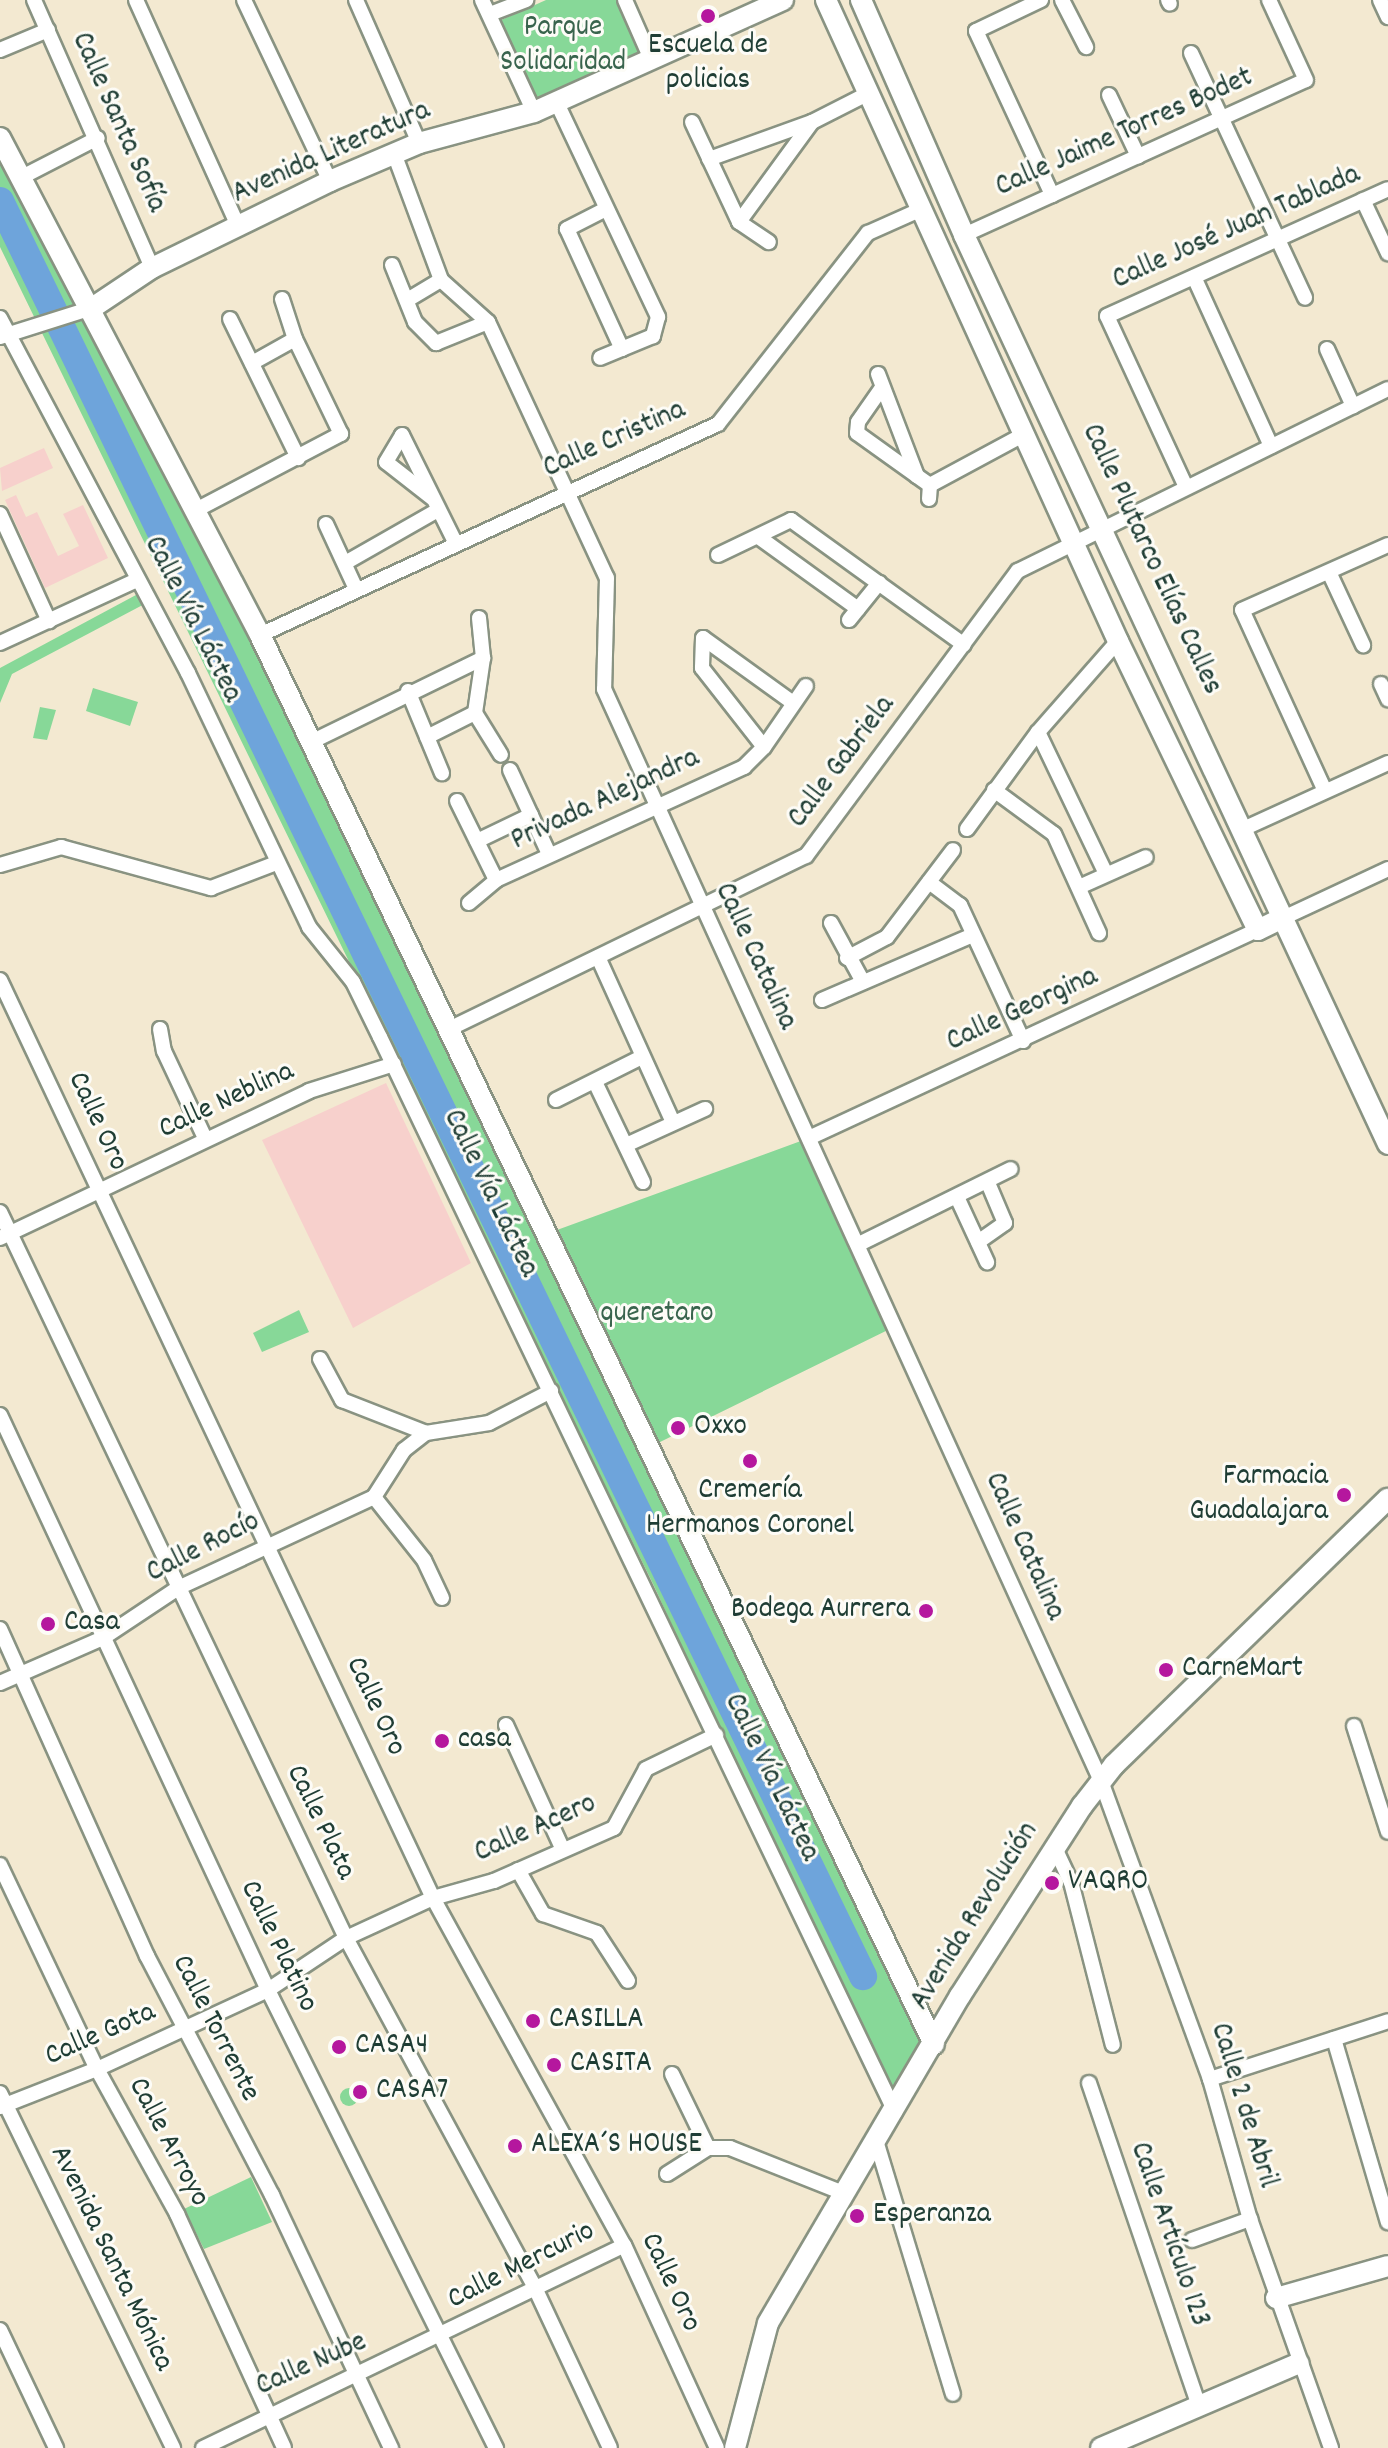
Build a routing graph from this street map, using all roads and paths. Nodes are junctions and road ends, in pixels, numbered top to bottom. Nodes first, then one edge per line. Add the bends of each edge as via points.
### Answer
1 (34, 0) edge
2 (136, 0) edge
3 (244, 0) edge
4 (356, 0) edge
5 (482, 0) edge
6 (526, 0) edge
7 (625, 0) edge
8 (783, 0) edge
9 (826, 0) edge
10 (861, 0) edge
11 (1041, 0) edge
12 (1062, 0) edge
13 (1269, 0) edge
14 (1380, 0) edge
15 (490, 14) junction
16 (1388, 17) edge
17 (48, 30) junction
18 (1086, 47) dead end
19 (0, 50) edge
20 (1191, 53) dead end
21 (651, 59) junction
22 (869, 93) junction
23 (1109, 95) dead end
24 (556, 101) junction
25 (534, 112) junction
26 (1222, 118) junction
27 (692, 122) dead end
28 (812, 122) junction
29 (0, 138) edge
30 (98, 138) junction
31 (419, 143) junction
32 (395, 156) junction
33 (1138, 156) junction
34 (709, 159) junction
35 (22, 177) junction
36 (330, 181) junction
37 (1388, 189) edge
38 (1052, 195) junction
39 (1363, 200) junction
40 (606, 209) junction
41 (922, 209) junction
42 (739, 222) junction
43 (239, 228) junction
44 (964, 235) junction
45 (1278, 239) junction
46 (769, 242) dead end
47 (1388, 253) edge
48 (392, 265) dead end
49 (152, 268) junction
50 (1194, 277) junction
51 (441, 280) junction
52 (1305, 298) dead end
53 (282, 299) dead end
54 (409, 299) junction
55 (92, 308) junction
56 (0, 318) edge
57 (230, 319) dead end
58 (488, 322) junction
59 (3, 336) edge
60 (295, 339) junction
61 (622, 349) junction
62 (1327, 349) dead end
63 (600, 358) dead end
64 (252, 363) junction
65 (1388, 389) edge
66 (1353, 406) junction
67 (1023, 435) junction
68 (1271, 446) junction
69 (298, 458) junction
70 (926, 487) junction
71 (1186, 487) junction
72 (566, 490) junction
73 (196, 510) junction
74 (0, 514) edge
75 (326, 524) dead end
76 (1101, 528) junction
77 (760, 538) junction
78 (1073, 543) junction
79 (456, 544) junction
80 (1388, 545) edge
81 (718, 555) dead end
82 (345, 563) junction
83 (1329, 572) junction
84 (137, 580) junction
85 (879, 583) junction
86 (356, 589) junction
87 (479, 618) dead end
88 (49, 621) junction
89 (260, 635) junction
90 (1118, 641) junction
91 (0, 643) edge
92 (964, 645) junction
93 (1363, 645) dead end
94 (483, 658) junction
95 (1381, 684) dead end
96 (806, 686) dead end
97 (408, 691) junction
98 (1388, 699) edge
99 (793, 703) junction
100 (475, 713) junction
101 (1038, 732) junction
102 (427, 737) junction
103 (309, 743) junction
104 (764, 747) junction
105 (501, 755) dead end
106 (1388, 763) edge
107 (510, 770) dead end
108 (442, 773) dead end
109 (994, 790) junction
110 (1325, 791) junction
111 (457, 801) dead end
112 (656, 803) junction
113 (531, 815) junction
114 (967, 829) dead end
115 (1243, 829) junction
116 (477, 841) junction
117 (953, 850) dead end
118 (549, 854) junction
119 (1146, 857) dead end
120 (276, 863) junction
121 (0, 865) edge
122 (1388, 869) edge
123 (1106, 874) junction
124 (496, 880) junction
125 (929, 882) junction
126 (1079, 887) junction
127 (469, 903) dead end
128 (702, 906) junction
129 (1281, 919) junction
130 (831, 923) dead end
131 (1258, 930) junction
132 (1099, 933) dead end
133 (973, 935) junction
134 (598, 957) junction
135 (847, 958) junction
136 (0, 980) edge
137 (863, 982) junction
138 (822, 1000) dead end
139 (160, 1029) dead end
140 (447, 1030) junction
141 (1023, 1041) junction
142 (642, 1057) junction
143 (394, 1064) junction
144 (595, 1082) junction
145 (556, 1100) dead end
146 (705, 1109) dead end
147 (673, 1122) junction
148 (205, 1138) junction
149 (809, 1138) junction
150 (1388, 1144) edge
151 (626, 1145) junction
152 (1011, 1169) dead end
153 (643, 1182) dead end
154 (988, 1183) junction
155 (100, 1190) junction
156 (957, 1197) junction
157 (0, 1212) edge
158 (5, 1235) edge
159 (978, 1242) junction
160 (859, 1244) junction
161 (987, 1262) dead end
162 (320, 1359) dead end
163 (551, 1391) junction
164 (0, 1415) edge
165 (426, 1433) junction
166 (374, 1497) junction
167 (1388, 1499) edge
168 (270, 1545) junction
169 (178, 1588) junction
170 (442, 1598) dead end
171 (0, 1629) edge
172 (103, 1638) junction
173 (21, 1673) junction
174 (0, 1683) edge
175 (506, 1725) dead end
176 (1354, 1726) dead end
177 (716, 1735) junction
178 (1101, 1781) junction
179 (1388, 1832) edge
180 (1054, 1846) junction
181 (562, 1848) junction
182 (0, 1865) edge
183 (518, 1870) junction
184 (433, 1898) junction
185 (346, 1938) junction
186 (628, 1981) dead end
187 (268, 1990) junction
188 (1388, 2021) edge
189 (182, 2028) junction
190 (1334, 2039) junction
191 (934, 2044) junction
192 (1113, 2045) dead end
193 (97, 2069) junction
194 (672, 2074) dead end
195 (1210, 2079) junction
196 (1089, 2083) dead end
197 (2, 2102) edge
198 (895, 2112) junction
199 (877, 2144) junction
200 (708, 2148) junction
201 (667, 2174) dead end
202 (843, 2193) junction
203 (1250, 2219) junction
204 (1388, 2222) edge
205 (1192, 2240) dead end
206 (624, 2245) junction
207 (1388, 2266) edge
208 (536, 2290) junction
209 (1276, 2298) junction
210 (0, 2330) edge
211 (444, 2336) junction
212 (1299, 2363) junction
213 (355, 2374) junction
214 (953, 2394) dead end
215 (1198, 2404) junction
216 (267, 2413) junction
217 (56, 2448) edge
218 (173, 2448) edge
219 (203, 2448) edge
220 (284, 2448) edge
221 (391, 2448) edge
222 (496, 2448) edge
223 (610, 2448) edge
224 (717, 2448) edge
225 (735, 2448) edge
226 (1101, 2448) edge
227 (1331, 2448) edge

1 - 17 street, Calle Santa Sofía
2 - 43 street
3 - 36 street
4 - 31 street
5 - 15 street
6 - 15 street
7 - 21 street
8 - 21 street, Avenida Literatura
9 - 22 street, Calle Plutarco Elías Calles
10 - 44 street, Calle Plutarco Elías Calles
11 - 38 street via 976,31
12 - 18 street
13 - 26 street, Calle Jaime Torres Bodet via 1306,80
14 - 16 street
15 - 25 street
17 - 19 street
17 - 30 street, Calle Santa Sofía
20 - 26 street
21 - 24 street, Avenida Literatura
22 - 28 street
22 - 41 street, Calle Plutarco Elías Calles
23 - 33 street
24 - 25 street, Avenida Literatura
24 - 40 street
25 - 31 street, Avenida Literatura
26 - 33 street, Calle Jaime Torres Bodet
26 - 45 street
27 - 34 street
28 - 34 street
28 - 42 street
29 - 35 street, Calle Vía Láctea
30 - 35 street
30 - 49 street, Calle Santa Sofía
31 - 32 street, Avenida Literatura
32 - 36 street, Avenida Literatura
32 - 51 street, Calle Catalina
33 - 38 street, Calle Jaime Torres Bodet
34 - 42 street
35 - 55 street, Calle Vía Láctea
36 - 43 street, Avenida Literatura
37 - 39 street, Calle José Juan Tablada
38 - 44 street, Calle Jaime Torres Bodet
39 - 45 street, Calle José Juan Tablada
39 - 47 street
40 - 61 street via 658,317 653,336
40 - 61 street via 567,229
41 - 67 street, Calle Plutarco Elías Calles
41 - 72 street, Calle Cristina via 868,233 727,418
42 - 46 street
43 - 49 street, Avenida Literatura
44 - 76 street, Calle Plutarco Elías Calles
45 - 50 street, Calle José Juan Tablada
45 - 52 street
48 - 54 street
49 - 55 street, Avenida Literatura
50 - 68 street
50 - 71 street, Calle José Juan Tablada via 1107,316
51 - 54 street
51 - 58 street, Calle Catalina
53 - 60 street
54 - 58 street via 415,322 436,343
55 - 59 street, Avenida Literatura via 46,327
55 - 73 street, Calle Vía Láctea
56 - 59 street, Calle Vía Láctea
57 - 64 street
58 - 72 street, Calle Catalina
59 - 84 street, Calle Vía Láctea
60 - 64 street
60 - 69 street via 342,430
61 - 63 street
62 - 66 street
64 - 69 street
65 - 66 street, Calle Gabriela
66 - 68 street, Calle Gabriela
67 - 70 street
67 - 78 street, Calle Plutarco Elías Calles
68 - 71 street, Calle Gabriela
69 - 73 street
70 - 70 street via 857,433 879,382
71 - 76 street, Calle Gabriela
72 - 79 street, Calle Cristina
72 - 112 street, Calle Catalina via 607,578 604,689
73 - 89 street, Calle Vía Láctea
74 - 88 street
75 - 82 street
76 - 78 street, Calle Gabriela
76 - 115 street, Calle Plutarco Elías Calles
77 - 81 street
77 - 85 street via 791,520
77 - 85 street via 854,615
78 - 90 street, Calle Plutarco Elías Calles
78 - 92 street, Calle Gabriela via 1018,571
79 - 82 street via 435,504
79 - 86 street, Calle Cristina
80 - 83 street
82 - 86 street
83 - 93 street
83 - 110 street via 1242,610
84 - 88 street
84 - 120 street, Calle Vía Láctea via 188,673
85 - 92 street
86 - 89 street, Calle Cristina
87 - 94 street
88 - 91 street
89 - 103 street, Calle Vía Láctea
90 - 101 street
90 - 131 street, Calle Plutarco Elías Calles
92 - 128 street, Calle Gabriela via 806,856
94 - 97 street
94 - 100 street
95 - 98 street
96 - 99 street, Privada Alejandra
97 - 102 street
97 - 103 street
99 - 104 street, Privada Alejandra
99 - 104 street via 703,638 702,668
100 - 102 street
100 - 105 street
101 - 109 street
101 - 123 street
102 - 108 street
103 - 140 street, Calle Vía Láctea
104 - 112 street, Privada Alejandra via 744,767
106 - 110 street
107 - 113 street
109 - 114 street
109 - 126 street via 1054,834
110 - 115 street
111 - 116 street
112 - 118 street, Privada Alejandra
112 - 128 street, Calle Catalina
113 - 116 street
113 - 118 street
115 - 129 street, Calle Plutarco Elías Calles
116 - 124 street
117 - 125 street
118 - 124 street, Privada Alejandra
119 - 123 street
120 - 121 street via 211,888 61,847
120 - 143 street, Calle Vía Láctea via 309,927 353,982
122 - 129 street
123 - 126 street
124 - 127 street, Privada Alejandra
125 - 133 street via 960,905
125 - 135 street via 887,937
126 - 132 street
128 - 134 street, Calle Gabriela
128 - 149 street, Calle Catalina
129 - 131 street
129 - 150 street, Calle Plutarco Elías Calles
130 - 135 street
131 - 141 street, Calle Georgina
133 - 137 street
133 - 141 street
134 - 140 street, Calle Gabriela
134 - 142 street
135 - 137 street
136 - 155 street, Calle Oro
137 - 138 street
139 - 148 street via 169,1063
140 - 191 street, Calle Vía Láctea
141 - 149 street, Calle Georgina
142 - 144 street
142 - 147 street
143 - 148 street, Calle Neblina via 309,1091
143 - 163 street, Calle Vía Láctea
144 - 145 street
144 - 151 street
146 - 147 street
147 - 151 street
148 - 155 street, Calle Neblina
149 - 160 street, Calle Catalina
151 - 153 street
152 - 154 street
154 - 156 street
154 - 159 street via 1005,1223
155 - 158 street, Calle Neblina
155 - 168 street, Calle Oro
156 - 159 street
156 - 160 street
157 - 158 street, Calle Plata
158 - 169 street, Calle Plata
159 - 161 street
160 - 178 street, Calle Catalina
162 - 165 street via 342,1400
163 - 165 street via 489,1423
163 - 177 street, Calle Vía Láctea
164 - 172 street, Calle Platino
165 - 166 street, Calle Rocío via 404,1450
166 - 168 street, Calle Rocío
166 - 170 street via 424,1560
167 - 178 street, Avenida Revolución
168 - 169 street, Calle Rocío
168 - 184 street, Calle Oro
169 - 172 street, Calle Rocío
169 - 185 street, Calle Plata
171 - 173 street, Calle Torrente
172 - 173 street, Calle Rocío
172 - 187 street, Calle Platino
173 - 174 street, Calle Rocío
173 - 189 street, Calle Torrente
175 - 181 street
176 - 179 street
177 - 181 street, Calle Acero via 646,1769 614,1828
177 - 198 street, Calle Vía Láctea
178 - 180 street, Avenida Revolución
178 - 195 street, Calle 2 de Abril
180 - 191 street, Avenida Revolución
180 - 192 street via 1071,1882
181 - 183 street, Calle Acero
182 - 193 street, Calle Arroyo
183 - 184 street, Calle Acero
183 - 186 street via 543,1914 597,1933
184 - 185 street, Calle Gota
184 - 206 street, Calle Oro
185 - 187 street, Calle Gota
185 - 208 street, Calle Plata
187 - 189 street, Calle Gota
187 - 211 street, Calle Platino
188 - 190 street
189 - 193 street, Calle Gota
189 - 213 street, Calle Torrente via 272,2195
190 - 195 street
190 - 204 street
191 - 198 street, Avenida Revolución
193 - 197 street, Calle Gota
193 - 216 street, Calle Arroyo via 177,2214
194 - 200 street
195 - 203 street, Calle 2 de Abril
196 - 215 street, Calle Artículo 123
197 - 218 street, Avenida Santa Mónica
198 - 199 street, Avenida Revolución
199 - 202 street, Avenida Revolución
199 - 214 street
200 - 201 street
200 - 202 street via 730,2148
202 - 225 street, Avenida Revolución via 768,2323
203 - 205 street
203 - 209 street, Calle 2 de Abril
206 - 208 street, Calle Mercurio
206 - 224 street, Calle Oro
207 - 209 street
208 - 211 street, Calle Mercurio
208 - 223 street, Calle Plata
209 - 212 street, Calle 2 de Abril
210 - 217 street
211 - 213 street, Calle Nube
211 - 222 street, Calle Platino
212 - 215 street
212 - 227 street, Calle 2 de Abril
213 - 216 street, Calle Nube
213 - 221 street, Calle Torrente
215 - 226 street
216 - 219 street, Calle Nube
216 - 220 street, Calle Arroyo

